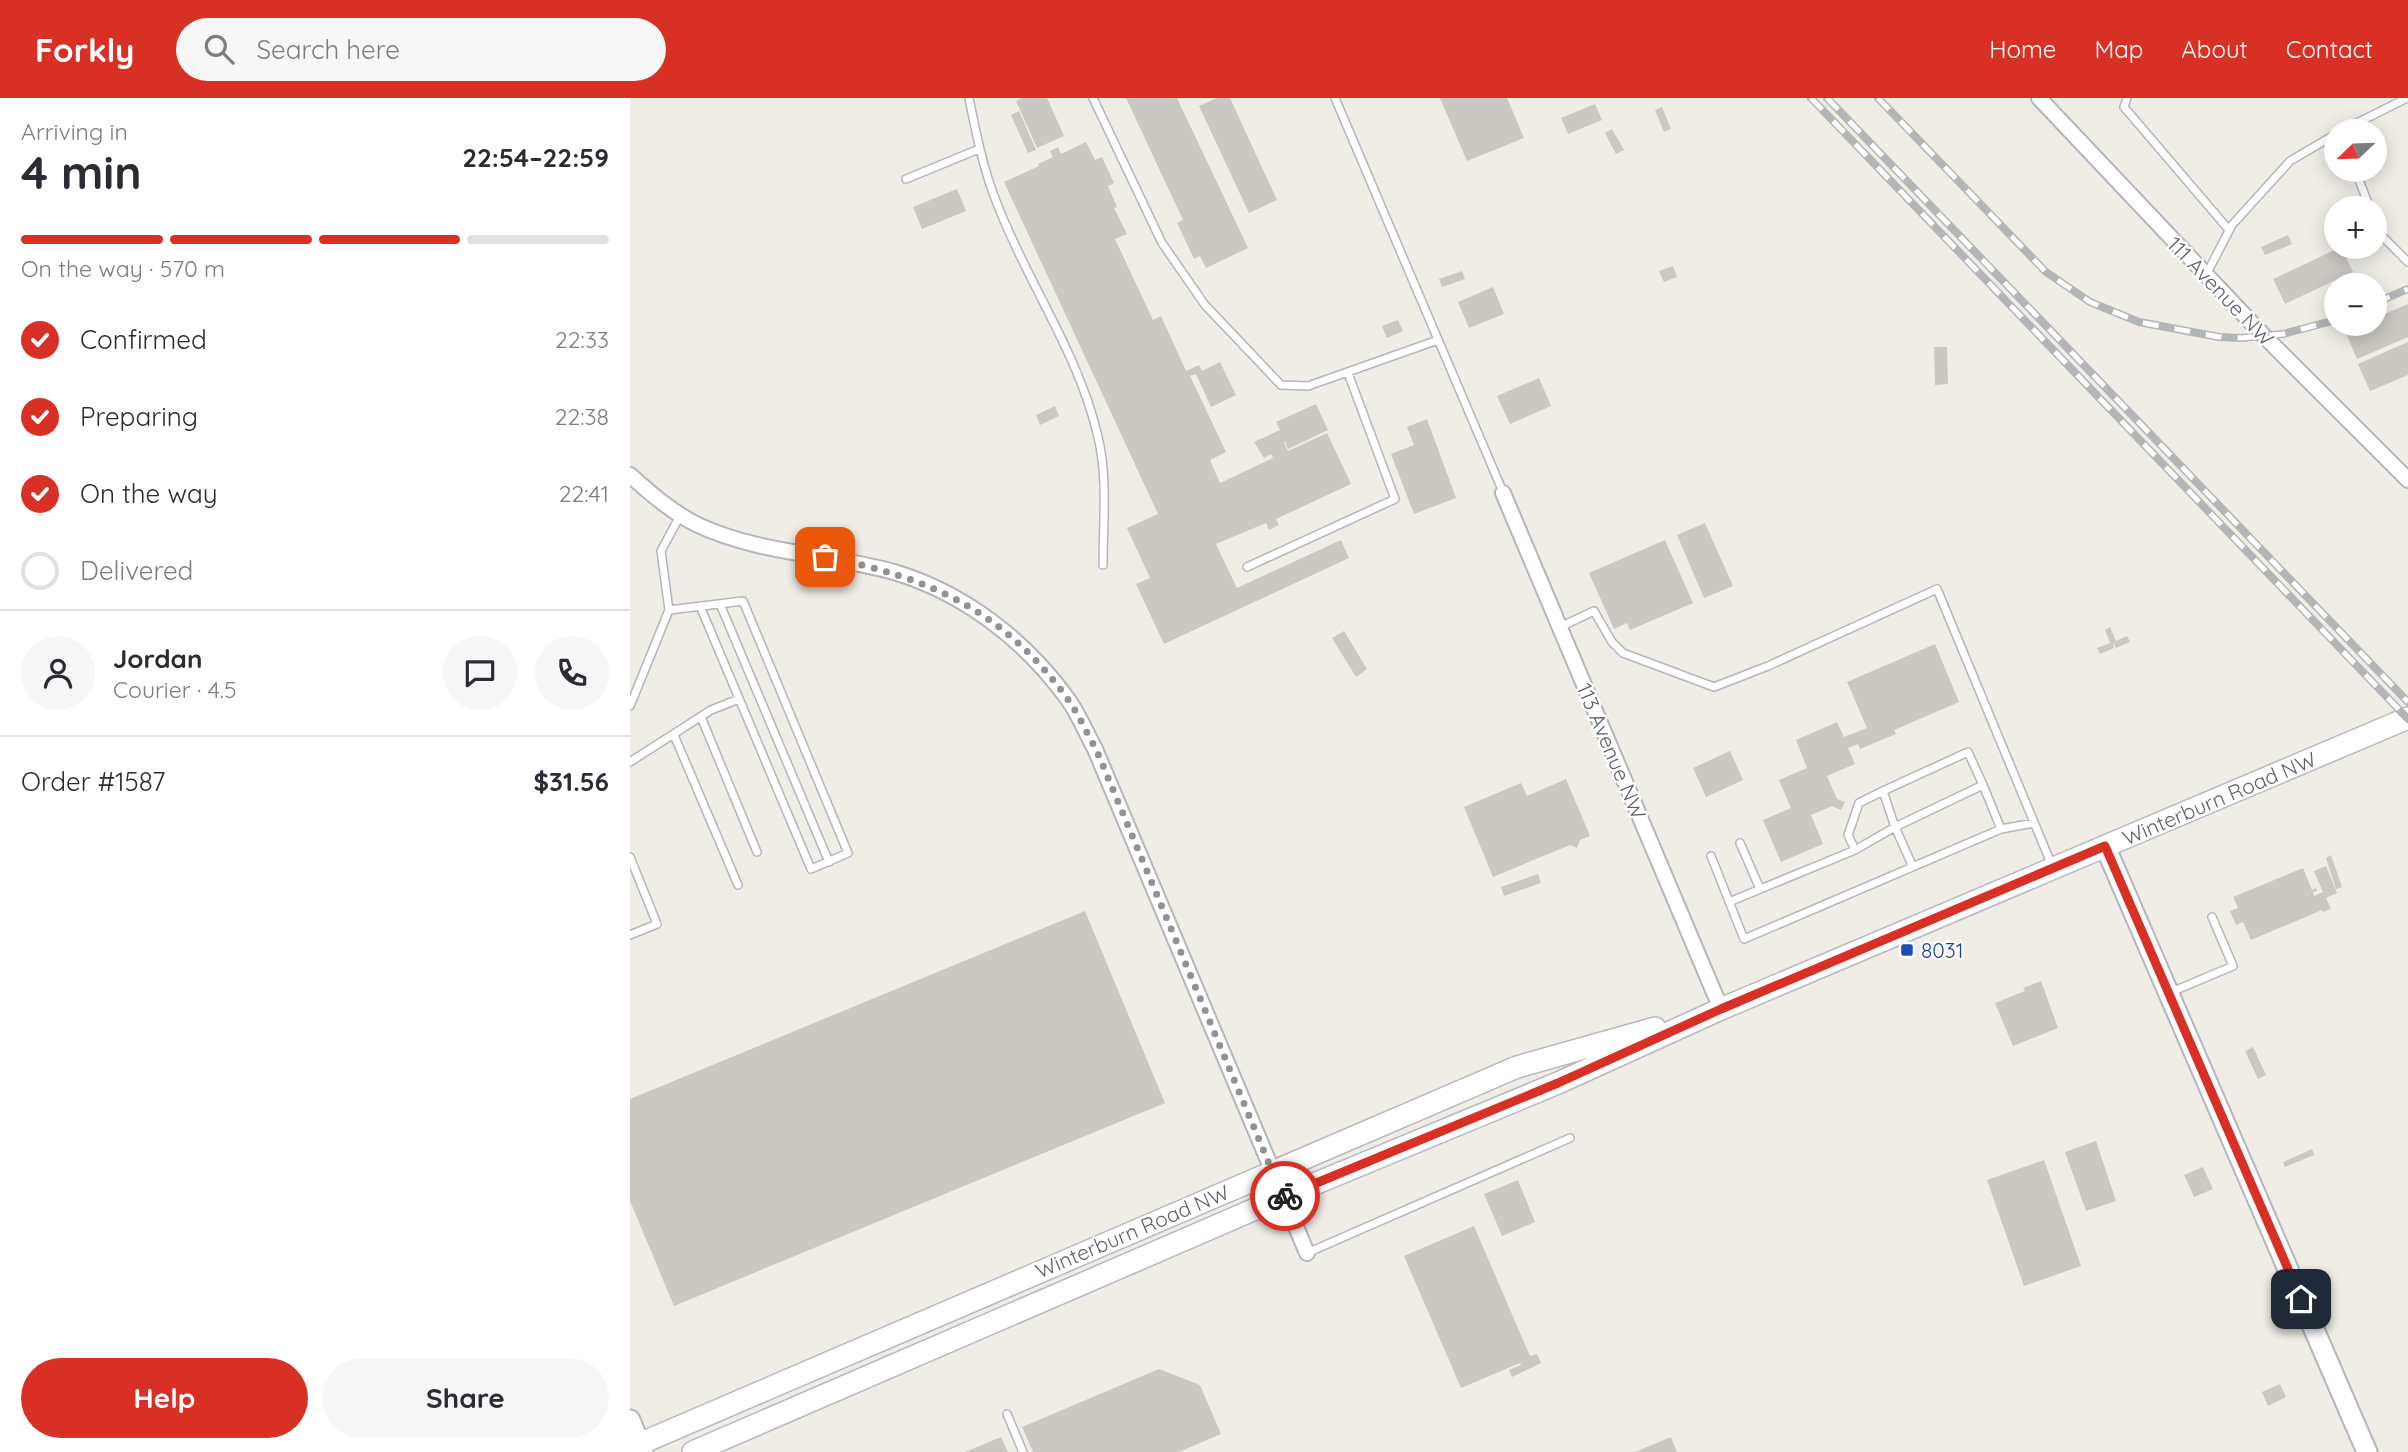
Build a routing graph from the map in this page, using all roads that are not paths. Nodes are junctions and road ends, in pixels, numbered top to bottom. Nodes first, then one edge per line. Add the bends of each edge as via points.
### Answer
1 (969, 98) edge
2 (1093, 98) edge
3 (1335, 98) edge
4 (2039, 98) edge
5 (2127, 98) edge
6 (2403, 99) edge
7 (2364, 119) edge
8 (2324, 141) edge
9 (979, 149) junction
10 (906, 179) dead end
11 (2229, 230) junction
12 (2387, 241) edge
13 (2408, 262) edge
14 (2206, 275) junction
15 (1438, 340) junction
16 (1348, 373) junction
17 (630, 475) edge
18 (2408, 480) edge
19 (1503, 493) joint
20 (681, 514) junction
21 (1103, 565) dead end
22 (1247, 567) dead end
23 (720, 604) junction
24 (700, 606) junction
25 (669, 610) junction
26 (1560, 627) junction
27 (739, 699) junction
28 (630, 706) edge
29 (701, 717) junction
30 (2408, 718) edge
31 (674, 735) junction
32 (630, 762) edge
33 (1983, 785) junction
34 (1883, 791) junction
35 (2034, 823) junction
36 (1895, 827) junction
37 (2001, 829) junction
38 (1740, 843) dead end
39 (2105, 846) junction
40 (1855, 850) junction
41 (757, 852) dead end
42 (1711, 856) dead end
43 (630, 858) edge
44 (829, 862) junction
45 (1912, 865) junction
46 (2053, 868) junction
47 (738, 885) dead end
48 (1760, 890) junction
49 (1729, 902) junction
50 (2212, 916) dead end
51 (630, 934) edge
52 (2168, 993) junction
53 (1721, 1009) junction
54 (1570, 1138) dead end
55 (1273, 1171) junction
56 (1283, 1197) junction
57 (1307, 1252) joint
58 (1007, 1415) dead end
59 (630, 1420) edge
60 (638, 1448) edge
61 (694, 1452) edge
62 (1023, 1452) edge
63 (2367, 1452) edge

1 - 9 lane
2 - 16 lane via 1162,243 1205,305 1281,384 1308,386
3 - 15 lane
4 - 14 street, 111 Avenue NW
5 - 11 lane via 2124,107
6 - 7 lane
8 - 11 lane via 2290,161
9 - 10 lane
9 - 21 lane via 997,203 1077,373 1098,437 1103,472
11 - 14 lane
12 - 13 lane
14 - 18 street, 111 Avenue NW
15 - 16 lane
15 - 19 lane
16 - 22 lane via 1395,499
17 - 20 street
19 - 26 street, 113 Avenue NW
20 - 25 lane via 661,551
20 - 55 street via 697,525 745,542 895,573 934,588 1007,632 1039,663 1069,700 1096,749
23 - 24 lane
23 - 44 lane
23 - 44 lane via 743,601 848,853
24 - 25 lane
24 - 27 lane
25 - 28 lane
26 - 35 lane via 1594,611 1623,653 1714,687 1937,589
26 - 53 street, 113 Avenue NW
27 - 29 lane
27 - 44 lane via 810,869
29 - 31 lane
29 - 41 lane
30 - 39 main road, Winterburn Road NW
31 - 32 lane
31 - 47 lane
33 - 34 lane via 1968,752
33 - 36 lane
33 - 37 lane
34 - 36 lane
34 - 40 lane via 1859,803 1848,835
35 - 37 lane
35 - 46 lane
36 - 40 lane
36 - 45 lane
37 - 45 lane
38 - 48 lane
39 - 46 main road, Winterburn Road NW
39 - 52 street
40 - 48 lane
42 - 49 lane
43 - 51 lane via 657,924
45 - 49 lane via 1744,939
46 - 53 main road, Winterburn Road NW
48 - 49 lane
50 - 52 lane via 2233,966
52 - 63 street
53 - 55 main road, Winterburn Road NW via 1517,1067
53 - 56 main road, Winterburn Road NW via 1558,1083
54 - 57 lane
55 - 56 street
55 - 60 main road, Winterburn Road NW
56 - 57 street
56 - 61 main road, Winterburn Road NW
58 - 62 lane
59 - 60 street

